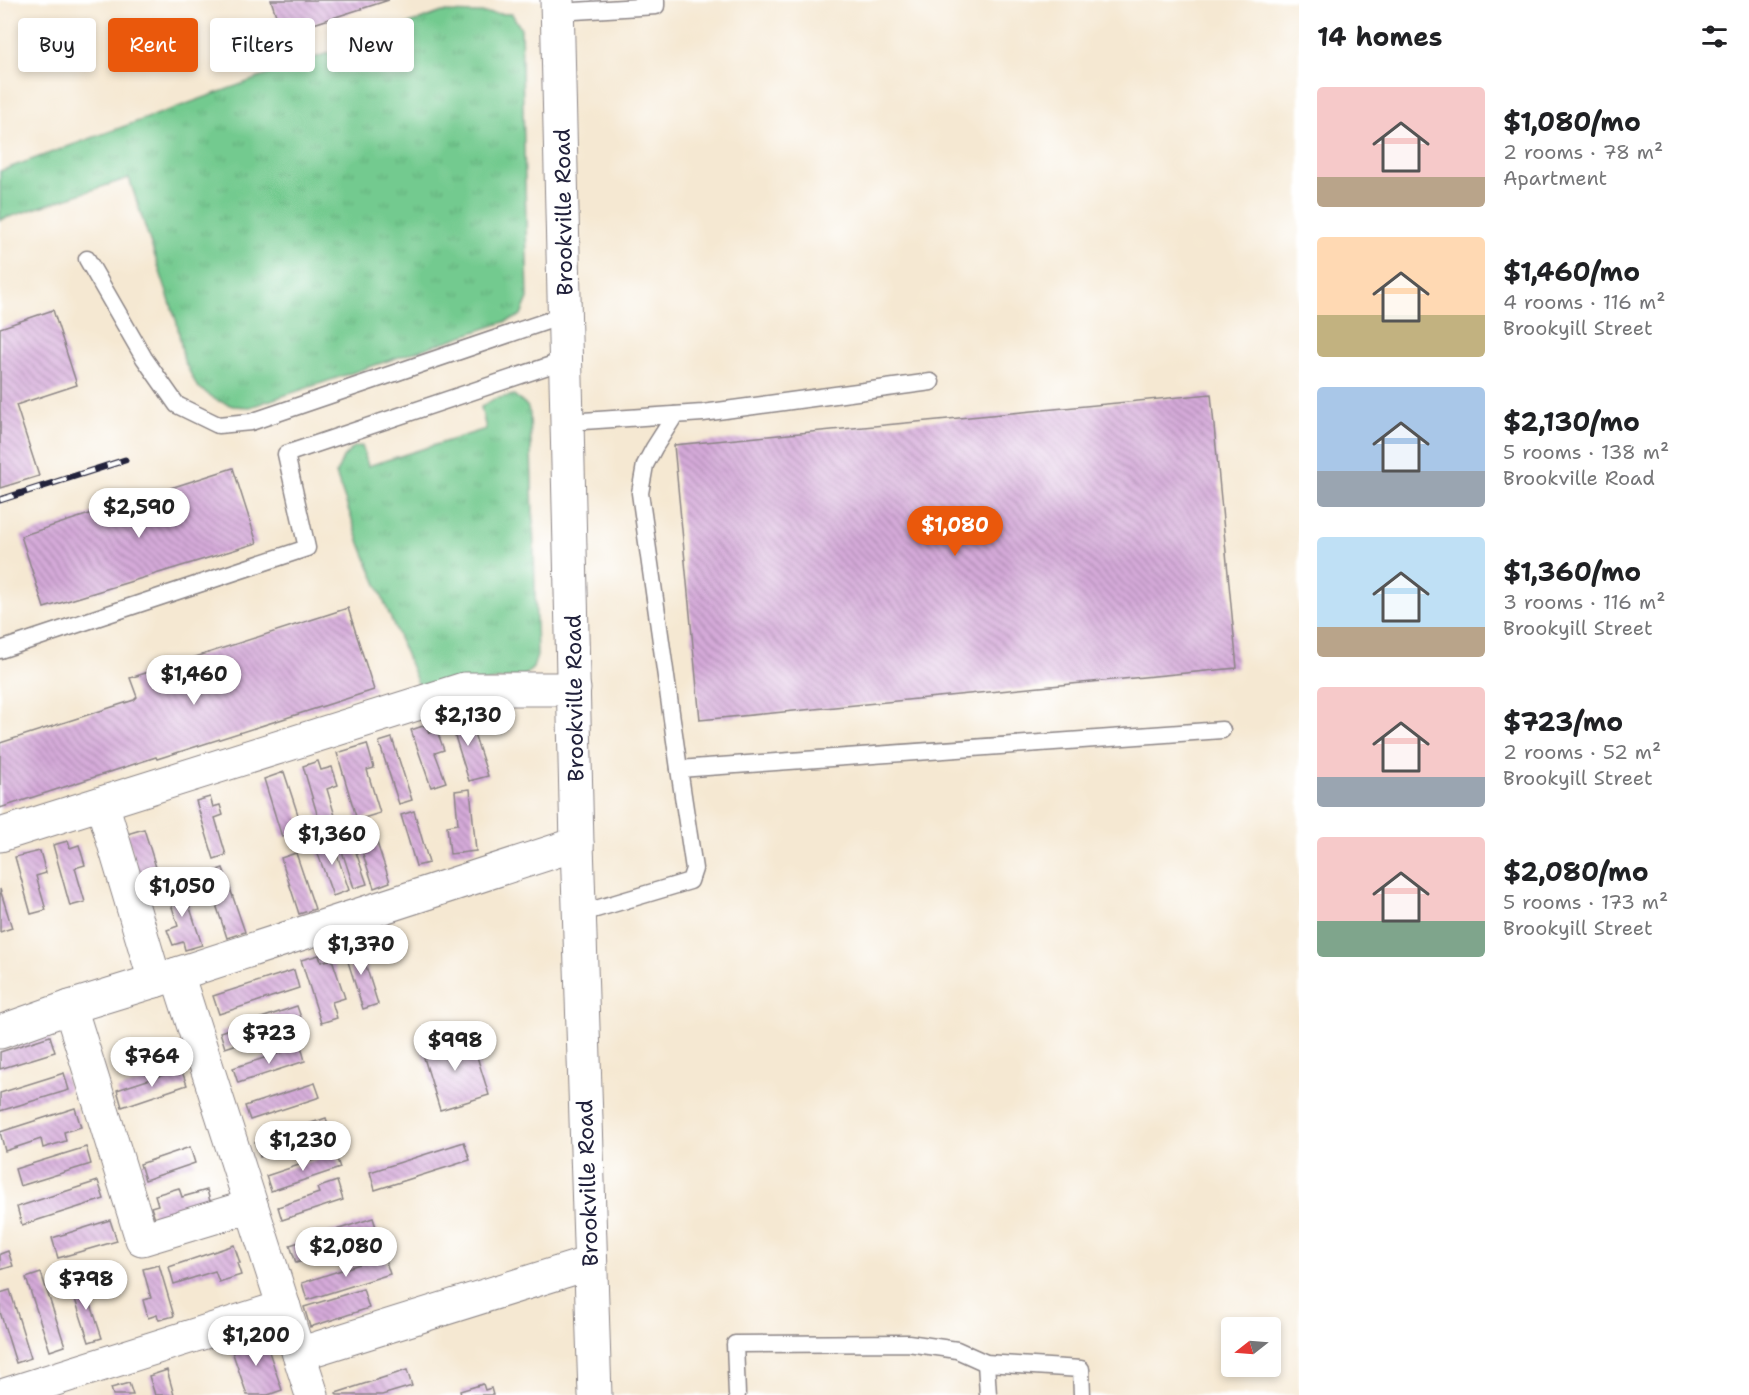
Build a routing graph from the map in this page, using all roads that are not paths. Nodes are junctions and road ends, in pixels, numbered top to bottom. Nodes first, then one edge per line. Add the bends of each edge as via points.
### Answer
1 (656, 0) edge
2 (557, 6) edge
3 (87, 259) dead end
4 (566, 315) junction
5 (566, 360) junction
6 (931, 382) dead end
7 (675, 415) junction
8 (568, 422) junction
9 (0, 650) edge
10 (574, 689) junction
11 (1222, 730) dead end
12 (679, 769) junction
13 (102, 803) junction
14 (0, 835) edge
15 (577, 844) junction
16 (579, 914) junction
17 (166, 977) junction
18 (69, 1007) junction
19 (0, 1032) edge
20 (251, 1206) junction
21 (590, 1263) junction
22 (284, 1307) junction
23 (299, 1354) junction
24 (986, 1363) junction
25 (5, 1395) edge
26 (312, 1395) edge
27 (595, 1395) edge
28 (736, 1395) edge
29 (988, 1395) edge
30 (1082, 1395) edge

1 - 2 lane via 656,6
2 - 4 street, Brookville Road
3 - 4 lane via 144,358 177,405 218,425 251,422
4 - 5 street, Brookville Road
5 - 8 street, Brookville Road
5 - 9 lane via 286,454 308,548
6 - 7 lane
7 - 8 lane
7 - 12 lane via 645,465 640,493
8 - 10 street, Brookville Road
10 - 13 street via 464,689
10 - 15 street, Brookville Road
11 - 12 lane
12 - 16 lane via 694,869 690,880
13 - 14 street
13 - 17 street
15 - 16 street, Brookville Road
15 - 17 street
16 - 21 street, Brookville Road
17 - 18 street
17 - 20 street
18 - 19 street
18 - 20 street via 142,1239
20 - 22 street
21 - 23 street
21 - 27 street, Brookville Road
22 - 23 street
22 - 25 street
23 - 26 street
24 - 28 lane via 957,1350 908,1343 735,1344
24 - 29 lane
24 - 30 lane via 1081,1369

